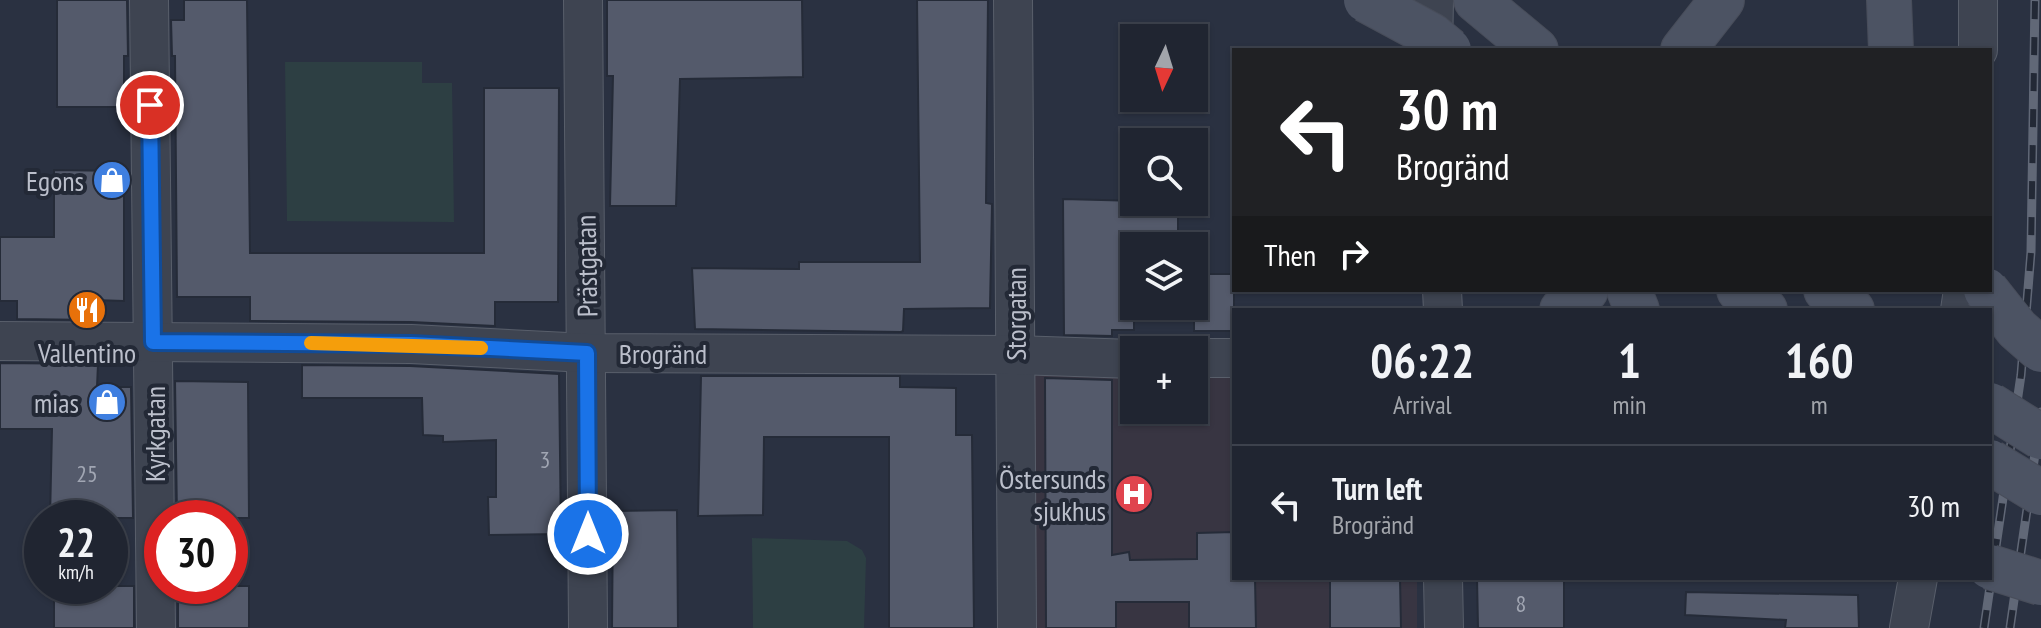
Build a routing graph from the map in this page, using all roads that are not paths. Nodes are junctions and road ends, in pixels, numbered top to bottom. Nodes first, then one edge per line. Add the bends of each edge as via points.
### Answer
1 (149, 0) edge
2 (583, 0) edge
3 (1013, 0) edge
4 (1366, 0) edge
5 (1434, 0) edge
6 (1476, 0) edge
7 (1722, 0) edge
8 (1889, 0) edge
9 (1978, 0) edge
10 (1433, 48) edge
11 (1447, 48) edge
12 (1534, 48) edge
13 (1685, 48) edge
14 (1891, 48) edge
15 (1978, 48) edge
16 (1584, 292) edge
17 (1742, 292) edge
18 (1829, 292) edge
19 (1988, 292) edge
20 (1564, 308) edge
21 (1762, 308) edge
22 (1849, 308) edge
23 (0, 341) edge
24 (153, 342) junction
25 (2041, 350) edge
26 (587, 353) junction
27 (1015, 355) junction
28 (1208, 358) edge
29 (1232, 358) edge
30 (1120, 359) edge
31 (1992, 406) edge
32 (2041, 437) edge
33 (1992, 463) edge
34 (2041, 493) edge
35 (1992, 568) edge
36 (1443, 580) edge
37 (1918, 580) edge
38 (2041, 583) edge
39 (156, 628) edge
40 (588, 628) edge
41 (1017, 628) edge
42 (1444, 628) edge
43 (1909, 628) edge

1 - 24 street, Kyrkgatan
2 - 26 street, Prästgatan
3 - 27 street, Storgatan
4 - 11 main road, bridge
5 - 10 street
6 - 12 main road
7 - 13 main road
8 - 14 main road
9 - 15 street
16 - 20 main road
17 - 21 main road
18 - 22 main road
19 - 25 main road, bridge
23 - 24 street, Brogränd
24 - 26 street, Brogränd via 411,344
24 - 39 street, Kyrkgatan
26 - 27 street, Brogränd
26 - 40 street, Prästgatan
27 - 30 street, Brogränd
27 - 41 street, Storgatan
28 - 29 street
31 - 32 main road, bridge
33 - 34 main road, bridge
35 - 38 main road, bridge
36 - 42 street
37 - 43 street

